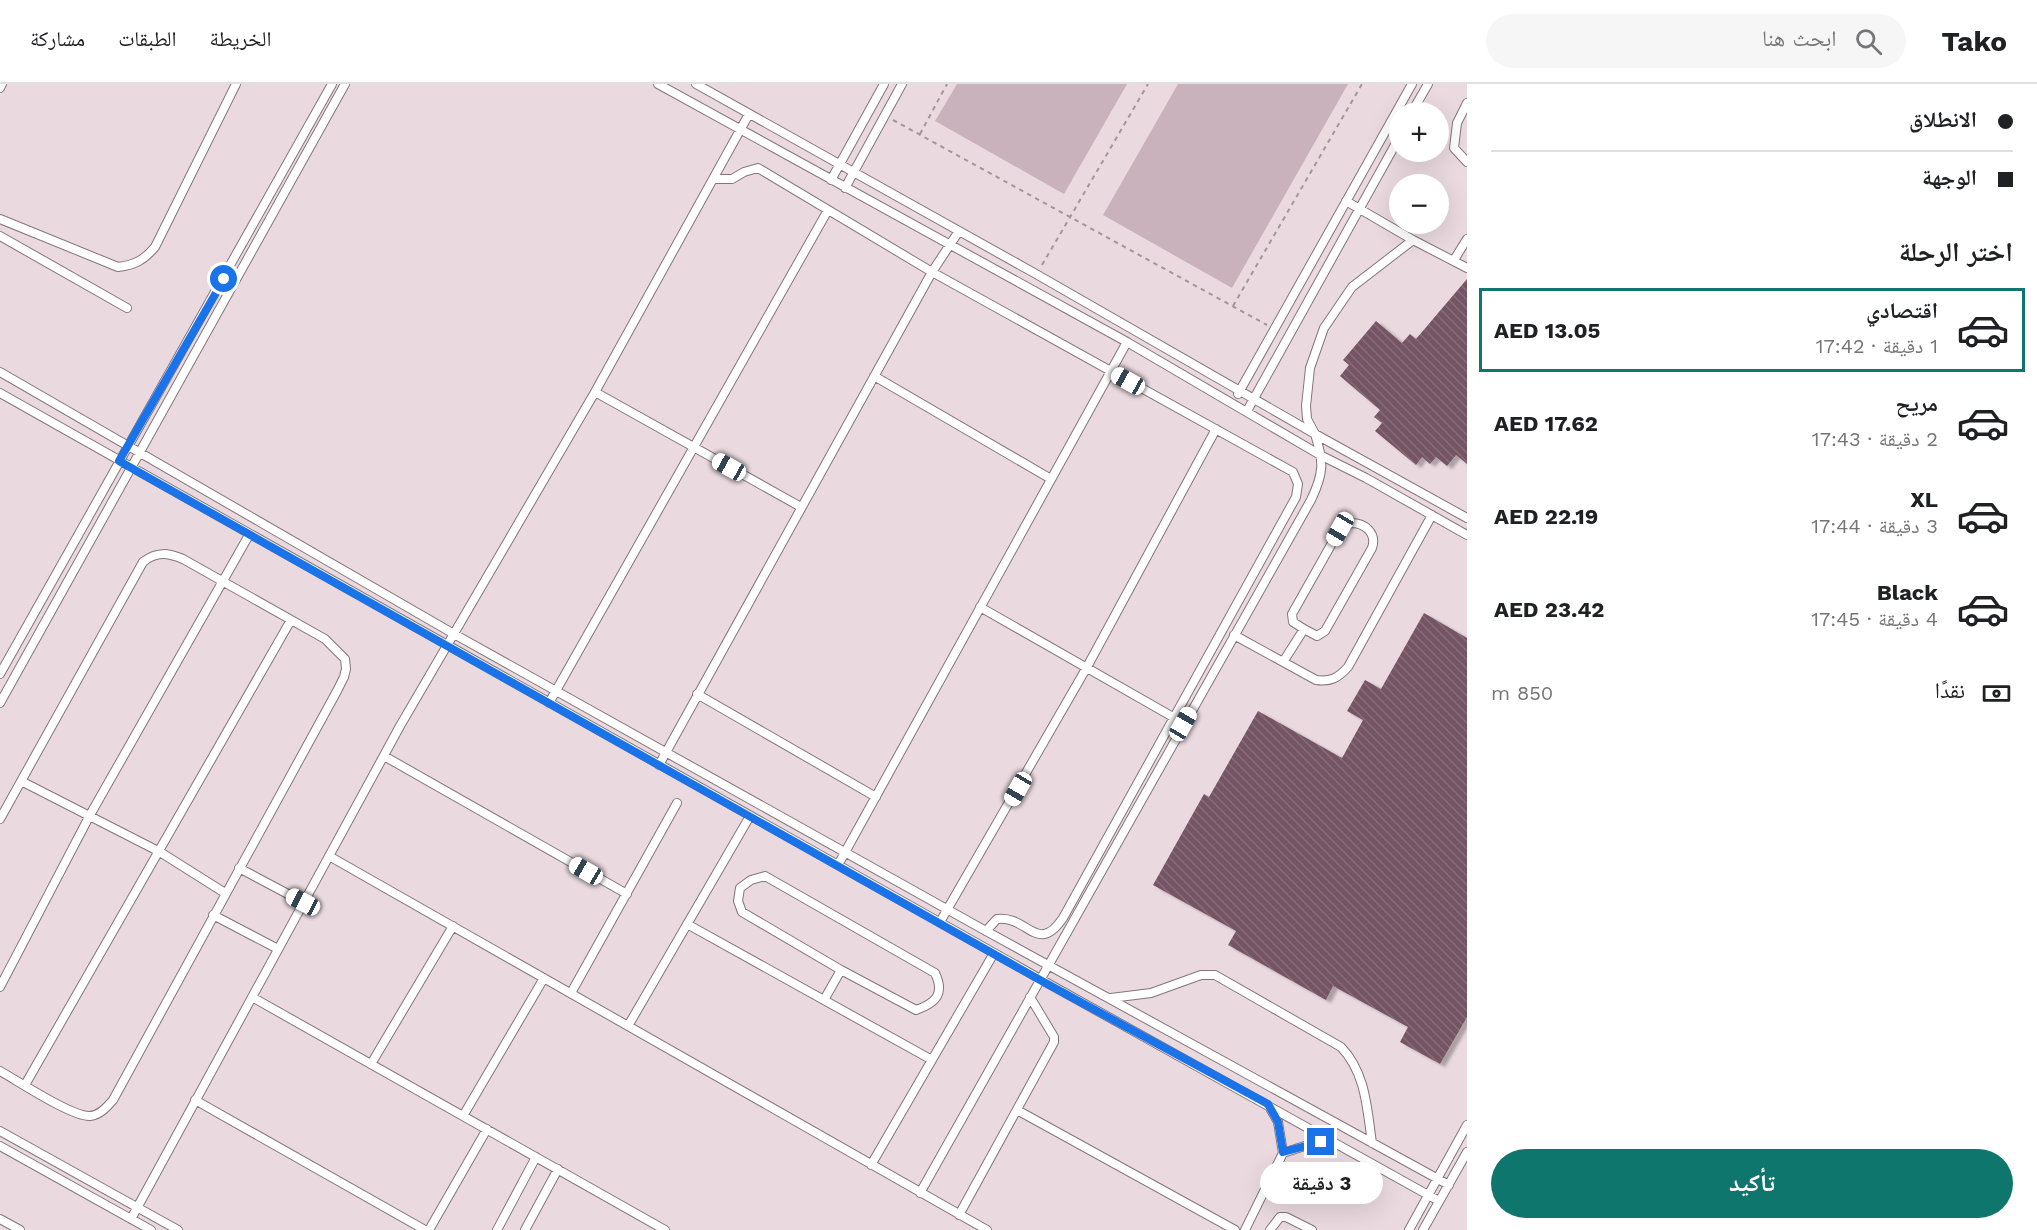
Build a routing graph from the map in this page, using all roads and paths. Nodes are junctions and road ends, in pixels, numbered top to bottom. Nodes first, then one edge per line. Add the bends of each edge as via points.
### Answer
1 (236, 84) edge
2 (332, 84) edge
3 (345, 84) edge
4 (658, 84) edge
5 (696, 84) edge
6 (884, 84) edge
7 (902, 84) edge
8 (947, 84) edge
9 (1148, 84) edge
10 (1362, 84) edge
11 (1412, 84) edge
12 (1428, 84) edge
13 (1418, 102) edge
14 (1467, 103) edge
15 (749, 114) junction
16 (885, 115) junction
17 (740, 129) junction
18 (919, 134) junction
19 (1389, 155) edge
20 (1467, 162) edge
21 (840, 164) junction
22 (853, 172) junction
23 (714, 179) junction
24 (831, 180) junction
25 (845, 188) junction
26 (1346, 201) junction
27 (1359, 208) junction
28 (828, 210) junction
29 (1070, 217) junction
30 (0, 219) edge
31 (959, 231) junction
32 (0, 236) edge
33 (1413, 240) junction
34 (1467, 240) edge
35 (951, 245) junction
36 (1454, 260) junction
37 (1467, 268) edge
38 (932, 272) junction
39 (1036, 274) junction
40 (1233, 306) junction
41 (127, 308) dead end
42 (1275, 329) junction
43 (1127, 342) junction
44 (1111, 371) junction
45 (0, 372) edge
46 (874, 376) junction
47 (1239, 391) junction
48 (594, 392) junction
49 (0, 393) edge
50 (1253, 398) junction
51 (1233, 402) junction
52 (1247, 411) junction
53 (1216, 429) junction
54 (1315, 434) junction
55 (129, 446) junction
56 (693, 447) junction
57 (141, 453) junction
58 (1322, 456) junction
59 (119, 461) junction
60 (132, 468) junction
61 (1376, 468) junction
62 (1366, 478) junction
63 (1051, 479) junction
64 (801, 507) junction
65 (1432, 515) junction
66 (1467, 518) edge
67 (249, 535) junction
68 (1467, 536) edge
69 (223, 582) junction
70 (980, 606) junction
71 (291, 620) junction
72 (1304, 629) junction
73 (454, 634) junction
74 (1234, 635) junction
75 (446, 646) junction
76 (1283, 662) junction
77 (1087, 667) junction
78 (0, 674) edge
79 (556, 691) junction
80 (697, 694) junction
81 (0, 703) edge
82 (549, 703) junction
83 (1173, 717) junction
84 (1183, 724) junction
85 (665, 752) junction
86 (384, 756) junction
87 (659, 765) junction
88 (21, 781) junction
89 (876, 796) junction
90 (677, 802) dead end
91 (90, 814) junction
92 (750, 816) junction
93 (0, 819) edge
94 (160, 852) junction
95 (845, 853) junction
96 (329, 856) junction
97 (838, 865) junction
98 (239, 868) junction
99 (225, 893) junction
100 (627, 894) junction
101 (303, 902) junction
102 (949, 910) junction
103 (213, 915) junction
104 (940, 922) junction
105 (687, 924) junction
106 (453, 926) junction
107 (986, 931) junction
108 (278, 949) junction
109 (994, 953) junction
110 (1049, 964) junction
111 (841, 969) junction
112 (544, 978) junction
113 (1040, 980) junction
114 (0, 987) edge
115 (571, 993) junction
116 (252, 997) junction
117 (1030, 997) junction
118 (1111, 998) junction
119 (824, 1000) junction
120 (628, 1026) junction
121 (932, 1060) junction
122 (371, 1064) junction
123 (0, 1071) edge
124 (25, 1085) junction
125 (195, 1100) junction
126 (1268, 1104) junction
127 (1017, 1110) junction
128 (463, 1116) junction
129 (1467, 1125) edge
130 (487, 1130) junction
131 (0, 1131) edge
132 (1334, 1141) junction
133 (1372, 1143) junction
134 (0, 1146) edge
135 (1283, 1152) junction
136 (1467, 1152) edge
137 (536, 1157) junction
138 (871, 1165) junction
139 (558, 1170) junction
140 (1437, 1179) junction
141 (1449, 1185) junction
142 (920, 1193) junction
143 (1428, 1195) junction
144 (1439, 1201) junction
145 (137, 1207) junction
146 (958, 1215) junction
147 (0, 1219) edge
148 (131, 1219) junction
149 (20, 1230) edge
150 (151, 1230) edge
151 (178, 1230) edge
152 (427, 1230) edge
153 (496, 1230) edge
154 (525, 1230) edge
155 (665, 1230) edge
156 (987, 1230) edge
157 (1235, 1230) edge
158 (1245, 1230) edge
159 (1270, 1230) edge
160 (1312, 1230) edge
161 (1409, 1230) edge
162 (1423, 1230) edge

1 - 30 lane via 155,247 145,258 118,267
2 - 55 lane
3 - 57 lane
4 - 17 lane
5 - 15 lane
6 - 21 lane
7 - 16 lane
8 - 18 path
9 - 29 path
10 - 40 path
11 - 26 lane
12 - 13 lane
14 - 20 lane via 1457,123 1454,148
15 - 17 lane
15 - 21 lane
16 - 18 path
16 - 22 lane
17 - 23 lane
17 - 24 lane
18 - 29 path
19 - 27 lane
21 - 22 lane
21 - 24 lane
22 - 25 lane
22 - 31 lane
23 - 28 lane via 732,179 758,168
23 - 48 lane
24 - 25 lane
25 - 35 lane
26 - 27 lane
26 - 42 lane
27 - 33 lane
27 - 50 lane
28 - 38 lane
28 - 56 lane
29 - 39 path
29 - 40 path
31 - 35 lane
31 - 39 lane
32 - 41 lane
33 - 36 lane
33 - 54 lane via 1352,287 1324,328 1310,368 1306,406 1307,419
34 - 36 lane
35 - 38 lane
35 - 43 lane
36 - 37 lane
38 - 44 lane
38 - 46 lane
39 - 47 lane
40 - 42 path
42 - 47 lane
43 - 44 lane
43 - 51 lane
44 - 53 lane
44 - 63 lane
45 - 55 lane
46 - 63 lane
46 - 64 lane
47 - 50 lane
47 - 51 lane
48 - 56 lane
48 - 73 lane
49 - 59 lane
50 - 52 lane
50 - 54 lane
51 - 52 lane
52 - 58 lane
53 - 77 lane
53 - 83 lane via 1293,472 1298,484 1296,497
54 - 58 lane
54 - 61 lane
55 - 57 lane
55 - 59 lane
56 - 64 lane
56 - 79 lane
57 - 60 lane
57 - 73 lane
58 - 62 lane
58 - 74 lane via 1322,471 1311,500
59 - 60 lane
59 - 78 lane
60 - 67 lane
60 - 81 lane
61 - 62 lane via 1364,471
61 - 66 lane
62 - 65 lane
63 - 70 lane
64 - 80 lane
65 - 68 lane
65 - 76 lane via 1348,668 1338,678 1316,680
67 - 69 lane
67 - 75 lane
69 - 71 lane
69 - 88 lane via 167,553 143,562
69 - 91 lane
70 - 77 lane
70 - 89 lane
71 - 94 lane
71 - 98 lane via 325,639 345,659 346,669
72 - 72 lane via 1317,636 1322,634 1341,603 1374,541 1363,525 1351,523 1340,529 1292,614 1293,622
72 - 76 lane
73 - 75 lane
73 - 79 lane
74 - 76 lane
74 - 84 lane
75 - 82 lane
75 - 86 lane
77 - 83 lane
77 - 102 lane
79 - 82 lane
79 - 85 lane
80 - 85 lane
80 - 89 lane
82 - 87 lane
83 - 84 lane
83 - 107 lane via 1054,932 1039,934 1007,918 997,919
84 - 110 lane
85 - 87 lane
85 - 95 lane
86 - 96 lane
86 - 100 lane
87 - 92 lane
88 - 91 lane
88 - 93 lane
89 - 95 lane
90 - 100 lane
91 - 94 lane
91 - 114 lane
92 - 97 lane
92 - 105 lane
94 - 99 lane
94 - 124 lane
95 - 97 lane
95 - 102 lane
96 - 101 lane
96 - 106 lane
97 - 104 lane
98 - 99 lane
98 - 101 lane
99 - 103 lane
100 - 115 lane
101 - 108 lane
102 - 104 lane
102 - 107 lane
103 - 108 lane
103 - 124 lane via 104,1110 91,1116 76,1114
104 - 109 lane
105 - 119 lane
105 - 120 lane
106 - 112 lane
106 - 122 lane
107 - 110 lane
108 - 116 lane
109 - 113 lane
109 - 121 lane
110 - 113 lane
110 - 118 lane
111 - 111 lane via 742,912 738,901 740,888 765,876 935,973 940,984 937,998 916,1010
111 - 119 lane
112 - 115 lane
112 - 128 lane
113 - 117 lane
113 - 126 lane
115 - 120 lane
116 - 122 lane
116 - 125 lane
117 - 127 lane via 1054,1042
117 - 142 lane
118 - 133 lane
118 - 133 lane via 1150,993 1201,975 1215,975 1349,1055 1361,1080
119 - 121 lane
120 - 138 lane
121 - 138 lane
122 - 128 lane
123 - 124 lane
125 - 145 lane
125 - 152 lane
126 - 132 lane
126 - 135 lane via 1278,1122
127 - 146 lane
127 - 157 lane
128 - 130 lane
129 - 140 lane
130 - 137 lane
130 - 152 lane
131 - 145 lane
132 - 135 lane
132 - 143 lane
133 - 140 lane
134 - 148 lane
135 - 158 lane
136 - 141 lane
137 - 139 lane
137 - 153 lane
138 - 142 lane
139 - 154 lane
139 - 155 lane
140 - 141 lane
140 - 143 lane
141 - 144 lane
142 - 146 lane
143 - 144 lane
143 - 161 lane
144 - 162 lane
145 - 148 lane
145 - 151 lane
146 - 156 lane
147 - 149 lane
148 - 150 lane
159 - 160 lane via 1280,1217

